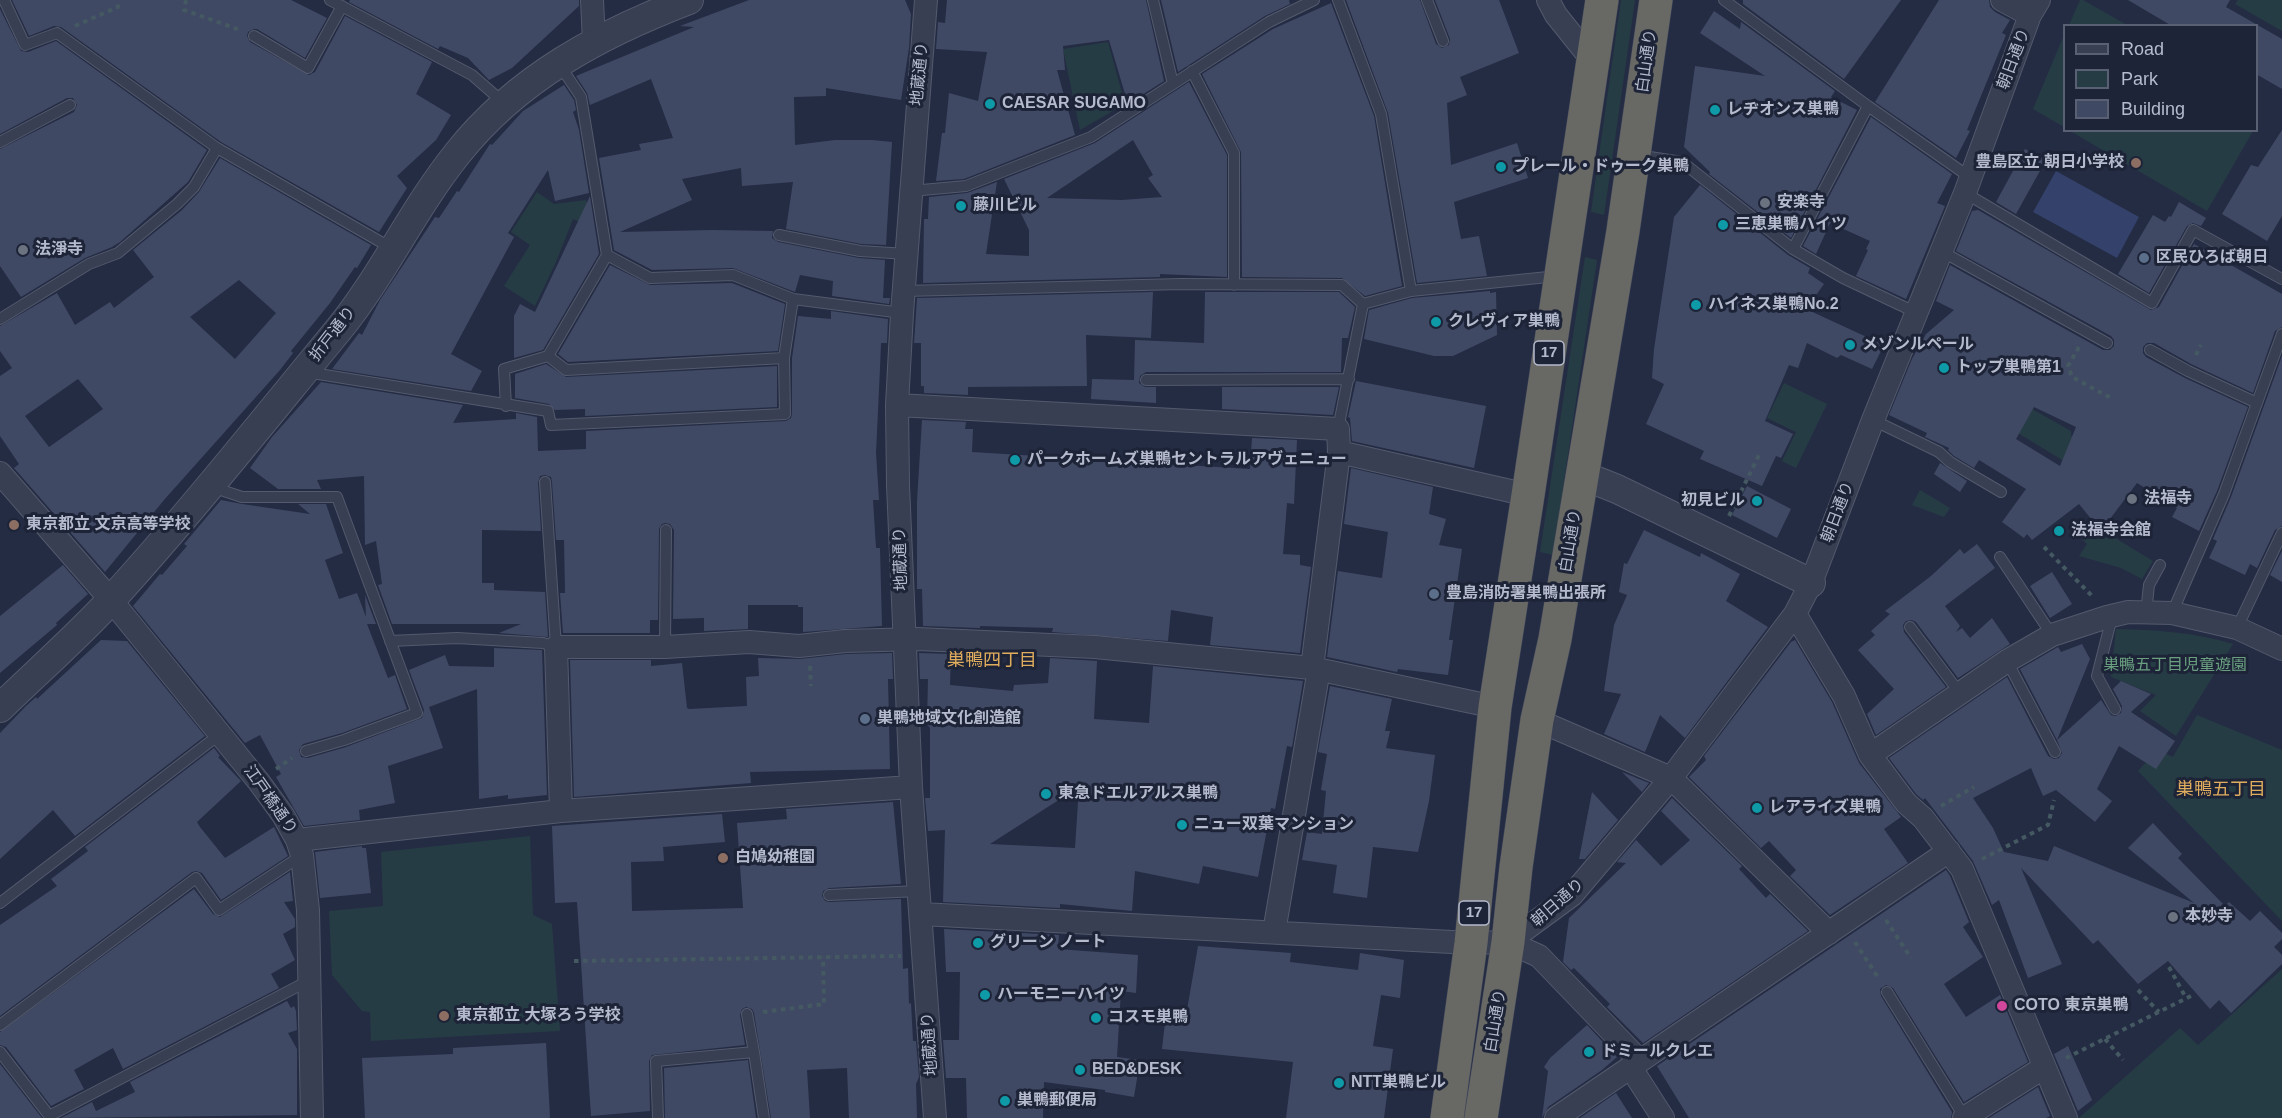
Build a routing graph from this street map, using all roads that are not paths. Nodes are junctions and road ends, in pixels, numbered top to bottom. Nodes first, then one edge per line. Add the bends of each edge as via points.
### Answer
1 (4, 0) edge
2 (330, 0) edge
3 (592, 0) edge
4 (689, 0) edge
5 (926, 0) edge
6 (1153, 0) edge
7 (1314, 0) edge
8 (1338, 0) edge
9 (1427, 0) edge
10 (1548, 0) edge
11 (1602, 0) edge
12 (1656, 0) edge
13 (1724, 0) edge
14 (2002, 0) edge
15 (342, 6) junction
16 (2035, 8) edge
17 (254, 36) road end
18 (1443, 41) dead end
19 (594, 42) junction
20 (1592, 60) junction
21 (558, 62) junction
22 (1192, 71) junction
23 (1173, 84) junction
24 (504, 103) junction
25 (70, 105) dead end
26 (1868, 106) junction
27 (0, 142) edge
28 (218, 148) junction
29 (1634, 155) junction
30 (1968, 186) junction
31 (911, 191) junction
32 (779, 235) dead end
33 (393, 249) junction
34 (1793, 249) junction
35 (1941, 251) junction
36 (907, 254) junction
37 (607, 255) junction
38 (1561, 276) junction
39 (2282, 279) edge
40 (1234, 285) junction
41 (1411, 291) junction
42 (792, 299) junction
43 (903, 302) junction
44 (1363, 304) junction
45 (1917, 313) junction
46 (0, 319) edge
47 (2282, 334) edge
48 (2107, 343) dead end
49 (2150, 350) dead end
50 (548, 356) junction
51 (784, 358) junction
52 (304, 372) junction
53 (1349, 379) junction
54 (1146, 380) dead end
55 (2257, 403) junction
56 (897, 405) junction
57 (506, 406) junction
58 (1873, 420) junction
59 (1338, 429) junction
60 (1339, 452) junction
61 (0, 473) edge
62 (1582, 475) junction
63 (545, 482) dead end
64 (208, 486) junction
65 (2001, 492) dead end
66 (1528, 495) junction
67 (666, 530) dead end
68 (2282, 533) edge
69 (2000, 557) dead end
70 (2160, 565) dead end
71 (1811, 583) junction
72 (111, 600) junction
73 (2146, 613) junction
74 (2172, 613) junction
75 (1795, 614) junction
76 (2112, 616) junction
77 (1910, 627) dead end
78 (2237, 628) junction
79 (2052, 635) junction
80 (904, 640) junction
81 (390, 641) junction
82 (556, 647) junction
83 (665, 647) junction
84 (2282, 649) edge
85 (2007, 661) junction
86 (1315, 668) junction
87 (1959, 692) junction
88 (1495, 707) junction
89 (0, 708) edge
90 (2115, 709) dead end
91 (1537, 720) junction
92 (220, 734) junction
93 (306, 751) road end
94 (2055, 752) dead end
95 (1870, 755) junction
96 (1671, 778) junction
97 (911, 787) junction
98 (561, 811) junction
99 (300, 848) junction
100 (1949, 851) junction
101 (920, 891) junction
102 (829, 894) dead end
103 (0, 903) edge
104 (921, 914) junction
105 (1274, 932) junction
106 (1830, 933) junction
107 (1508, 942) junction
108 (1471, 943) junction
109 (308, 981) junction
110 (1887, 992) road end
111 (747, 1014) road end
112 (0, 1025) edge
113 (0, 1052) edge
114 (754, 1052) junction
115 (1636, 1064) junction
116 (2043, 1068) junction
117 (50, 1117) edge
118 (312, 1118) edge
119 (658, 1118) edge
120 (764, 1118) edge
121 (935, 1118) edge
122 (1447, 1118) edge
123 (1481, 1118) edge
124 (1556, 1118) edge
125 (1664, 1118) edge
126 (1964, 1118) edge
127 (2066, 1118) edge

1 - 28 lane via 26,45 57,33
2 - 15 lane
3 - 19 street
4 - 19 street, 折戸通り
5 - 31 street, 地蔵通り
6 - 23 lane
7 - 22 lane via 1269,22
8 - 41 lane via 1381,114
9 - 18 lane
10 - 20 street
11 - 20 highway, 白山通り / 17
12 - 29 highway, 白山通り / 17
13 - 26 lane
14 - 16 street
15 - 17 lane via 308,68
15 - 24 lane via 472,75
16 - 30 street, 朝日通り
19 - 21 street, 折戸通り
20 - 38 highway, 白山通り / 17
21 - 24 street, 折戸通り
21 - 37 lane via 581,97
22 - 23 lane
22 - 40 lane via 1234,153
23 - 31 lane via 1091,137 966,186
24 - 33 street, 折戸通り via 457,154
25 - 27 lane
26 - 30 lane
26 - 34 lane
28 - 33 lane
28 - 46 lane via 194,187 118,253 89,264
29 - 34 lane via 1682,162
29 - 62 highway, 白山通り / 17
30 - 35 street, 朝日通り
30 - 39 lane via 2152,303 2193,231
31 - 36 street, 地蔵通り
32 - 36 lane via 860,251
33 - 52 street, 折戸通り via 343,324
34 - 45 lane
35 - 45 street, 朝日通り
35 - 48 lane
36 - 43 street, 地蔵通り
37 - 42 lane via 650,278 733,275
37 - 50 lane
38 - 41 lane
38 - 66 highway, 白山通り / 17
40 - 43 lane via 1181,284
40 - 44 lane via 1342,285
41 - 44 lane
42 - 43 lane
42 - 51 lane
43 - 56 street, 地蔵通り
44 - 53 lane
45 - 58 street, 朝日通り
47 - 55 lane
49 - 55 lane
50 - 51 lane via 566,370
50 - 57 lane via 504,369
51 - 57 lane via 785,414 551,424 548,411
52 - 57 lane
52 - 64 street, 折戸通り
53 - 54 lane
53 - 59 lane
55 - 74 lane via 2224,494
56 - 59 street
56 - 80 street, 地蔵通り
58 - 65 lane via 1939,452
58 - 71 street, 朝日通り
59 - 60 street
60 - 66 street
60 - 86 street
61 - 72 street, 江戸橋通り
62 - 71 street
62 - 91 highway, 白山通り / 17 via 1555,639
63 - 82 lane
64 - 72 street, 折戸通り
64 - 81 lane via 242,496 337,497
66 - 88 highway, 白山通り / 17
67 - 83 lane
68 - 78 lane
69 - 79 lane
70 - 73 lane via 2149,585
71 - 75 street, 朝日通り
72 - 89 street, 折戸通り
72 - 92 street, 江戸橋通り
73 - 74 street
73 - 76 street
74 - 78 street
75 - 95 street via 1844,696
75 - 96 street, 朝日通り
76 - 79 street
76 - 90 lane via 2097,676
77 - 87 lane
78 - 84 street
79 - 85 street
80 - 83 street
80 - 86 street via 1095,647
80 - 97 street, 地蔵通り
81 - 82 lane via 457,638
81 - 93 lane via 417,713
82 - 83 street
82 - 98 street
85 - 87 street
85 - 94 lane
86 - 88 street
86 - 105 street
87 - 95 street
88 - 108 highway, 白山通り / 17
91 - 96 street
91 - 107 highway, 白山通り / 17
92 - 99 street, 江戸橋通り via 283,815
92 - 103 lane
95 - 100 street
96 - 106 street
96 - 107 street, 朝日通り via 1572,895
97 - 98 street
97 - 101 street, 地蔵通り
98 - 99 street
99 - 109 street, 江戸橋通り via 308,910
99 - 112 lane via 219,910 196,878
100 - 106 street
100 - 116 street via 1962,869
101 - 102 lane
101 - 104 street, 地蔵通り
104 - 105 street
104 - 121 street, 地蔵通り
105 - 108 street
106 - 115 street
107 - 108 street
107 - 115 street via 1539,956
107 - 123 highway, 白山通り / 17
108 - 122 highway, 白山通り / 17
109 - 117 lane
109 - 118 street, 江戸橋通り
110 - 126 lane
111 - 114 lane
113 - 117 lane
114 - 119 lane via 656,1061
114 - 120 lane
115 - 124 street
115 - 125 street
116 - 126 street
116 - 127 street

